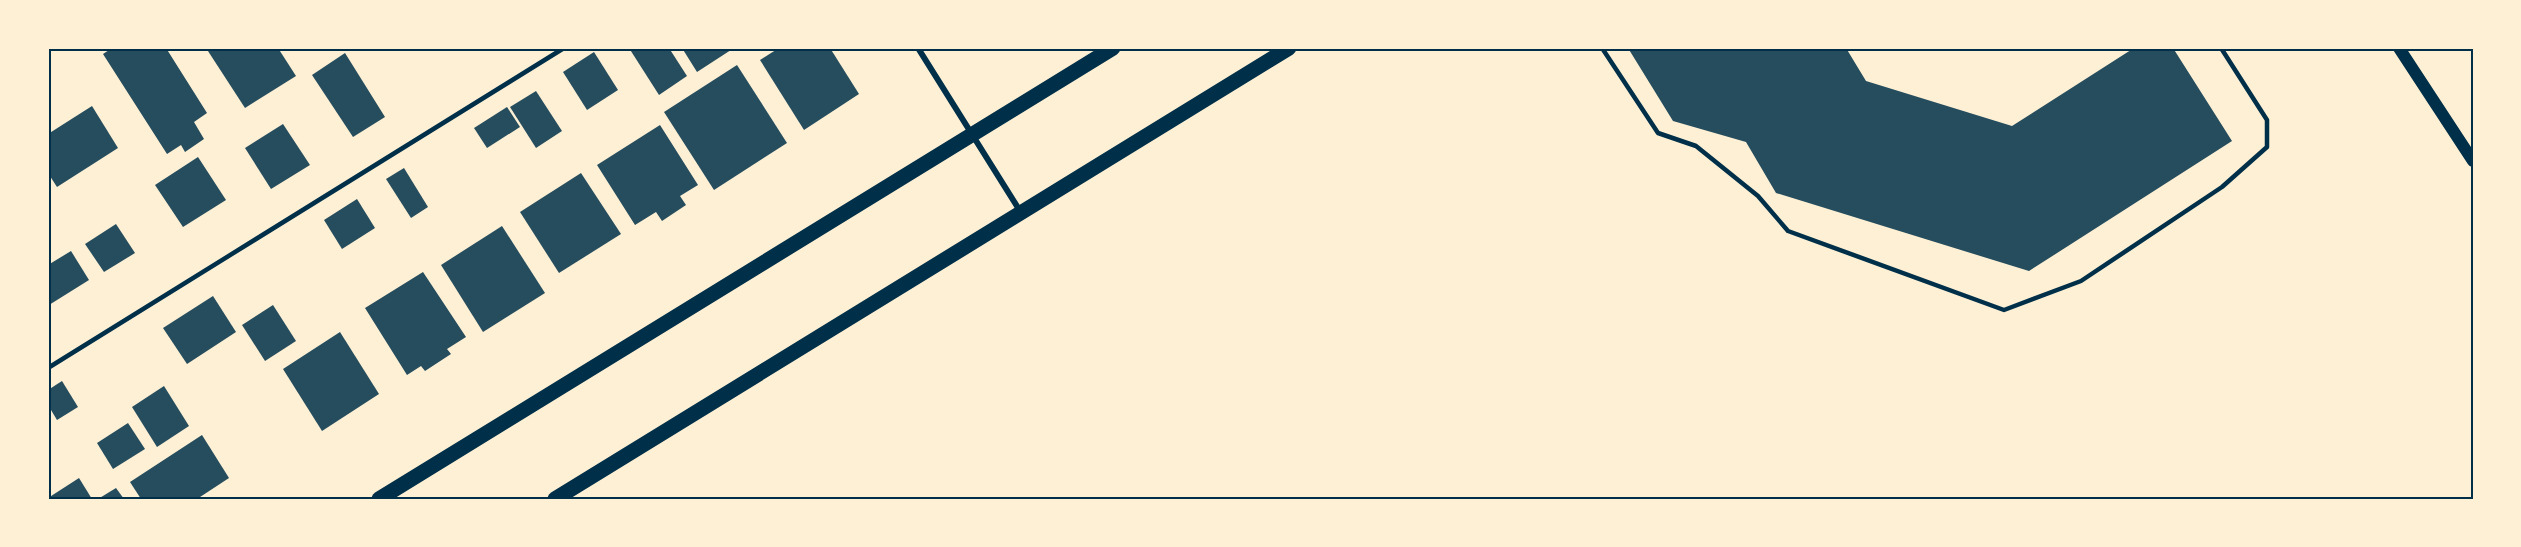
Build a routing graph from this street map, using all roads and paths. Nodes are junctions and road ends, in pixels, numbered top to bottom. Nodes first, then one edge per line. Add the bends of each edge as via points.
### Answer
1 (564, 48) edge
2 (918, 48) edge
3 (1113, 48) edge
4 (1289, 48) edge
5 (1602, 48) edge
6 (2221, 48) edge
7 (2399, 48) edge
8 (972, 134) junction
9 (2473, 161) edge
10 (1020, 211) junction
11 (48, 368) edge
12 (379, 499) edge
13 (555, 499) edge

1 - 11 lane
2 - 8 street
3 - 8 main road
4 - 10 main road
5 - 6 lane via 1658,133 1696,146 1758,196 1788,231 2004,310 2080,280 2222,187 2267,147 2267,120
7 - 9 main road
8 - 10 street
8 - 12 main road
10 - 13 main road

